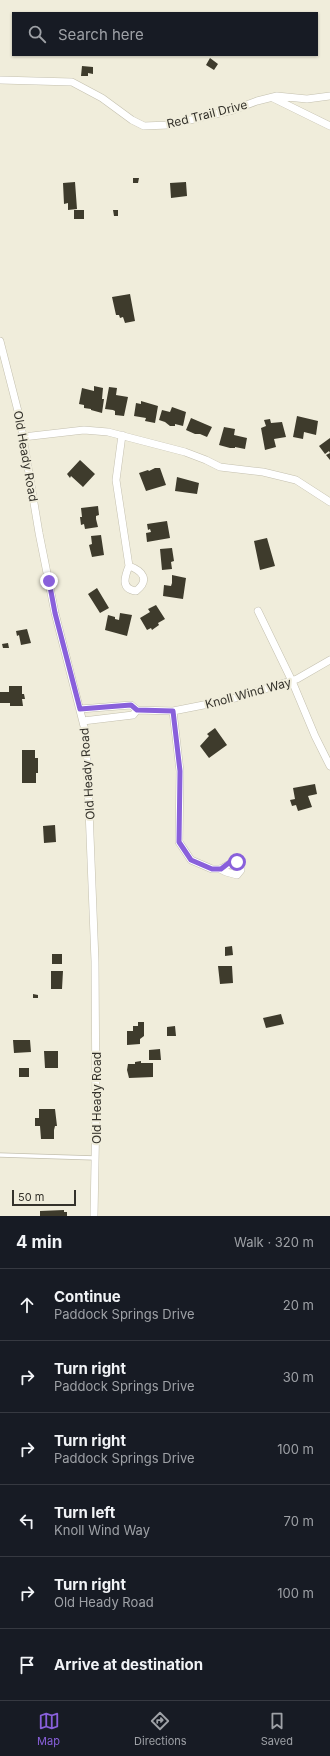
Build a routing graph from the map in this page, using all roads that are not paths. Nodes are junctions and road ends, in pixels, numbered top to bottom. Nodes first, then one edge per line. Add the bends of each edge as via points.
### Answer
1 (0, 80) edge
2 (330, 96) edge
3 (272, 97) junction
4 (330, 126) edge
5 (0, 341) edge
6 (122, 435) junction
7 (23, 437) junction
8 (330, 502) edge
9 (129, 566) dead end
10 (258, 611) dead end
11 (330, 660) edge
12 (292, 681) junction
13 (80, 709) junction
14 (137, 710) junction
15 (173, 711) junction
16 (83, 721) junction
17 (330, 766) edge
18 (220, 869) dead end
19 (0, 1155) edge
20 (95, 1158) junction
21 (94, 1216) edge

1 - 3 street, Red Trail Drive via 72,82 144,126 168,125 232,110
2 - 3 street, Red Trail Drive via 307,99
3 - 4 street
5 - 7 street, Old Heady Road via 16,399
6 - 7 street via 84,430
6 - 8 street via 185,452 220,467 263,472 296,480
6 - 9 street via 116,480
7 - 13 street, Old Heady Road via 55,613
10 - 12 street
11 - 12 street, Knoll Wind Way
12 - 15 street, Knoll Wind Way via 229,700
12 - 17 street
13 - 14 street, Knoll Wind Way via 131,705
13 - 16 street, Old Heady Road
14 - 15 street, Knoll Wind Way
14 - 16 street, Knoll Wind Way via 133,715
15 - 18 street via 180,771 179,842 191,860 212,869
16 - 20 street, Old Heady Road via 88,766 95,961
19 - 20 lane
20 - 21 street, Old Heady Road

